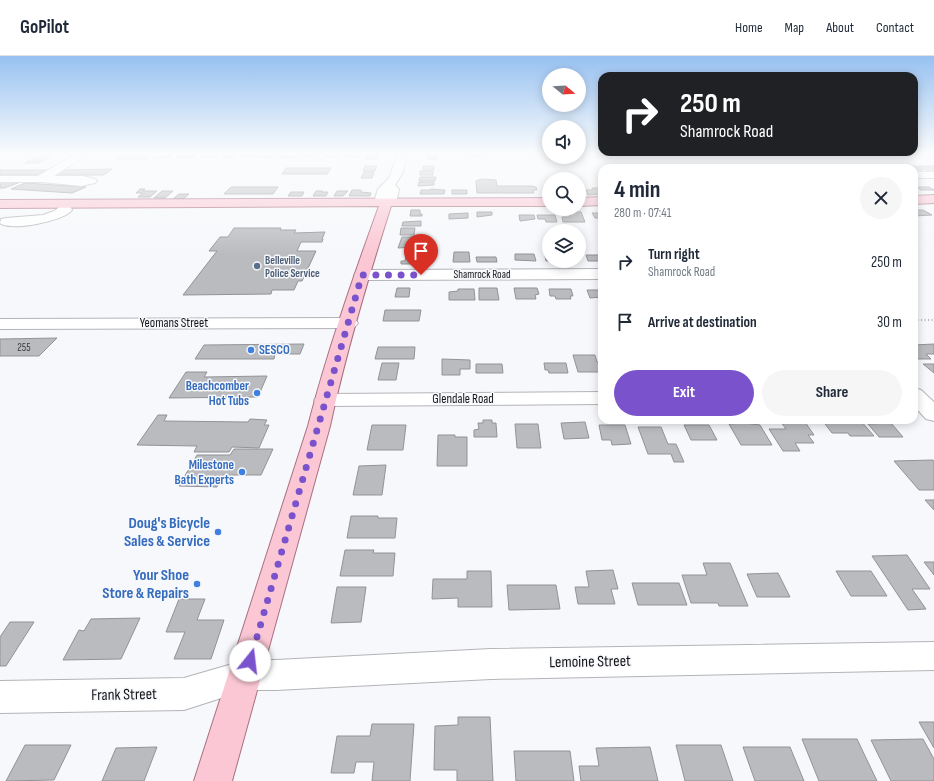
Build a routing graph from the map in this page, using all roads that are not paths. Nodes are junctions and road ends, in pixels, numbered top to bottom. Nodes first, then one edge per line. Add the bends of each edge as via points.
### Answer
1 (391, 187) edge
2 (0, 199) edge
3 (918, 200) edge
4 (934, 200) edge
5 (542, 202) edge
6 (586, 202) edge
7 (598, 202) edge
8 (296, 203) junction
9 (386, 203) junction
10 (0, 204) edge
11 (70, 204) junction
12 (6, 222) dead end
13 (376, 230) junction
14 (598, 274) edge
15 (362, 275) junction
16 (348, 323) junction
17 (0, 324) edge
18 (920, 396) edge
19 (598, 398) edge
20 (325, 400) junction
21 (934, 414) edge
22 (934, 656) edge
23 (246, 675) junction
24 (0, 697) edge
25 (213, 781) edge

1 - 9 street via 393,189 391,199
2 - 11 main road via 59,200
3 - 4 main road
5 - 9 main road
6 - 7 main road
8 - 9 main road
8 - 11 main road
8 - 13 main road via 351,210 374,222
9 - 13 main road
10 - 11 main road
11 - 12 street via 56,216
13 - 15 main road
14 - 15 street, Shamrock Road
15 - 16 main road
16 - 17 street, Yeomans Street
16 - 20 main road
18 - 21 street
19 - 20 street, Glendale Road
20 - 23 main road
22 - 23 street, Lemoine Street via 491,664
23 - 24 street, Frank Street via 184,694
23 - 25 main road

